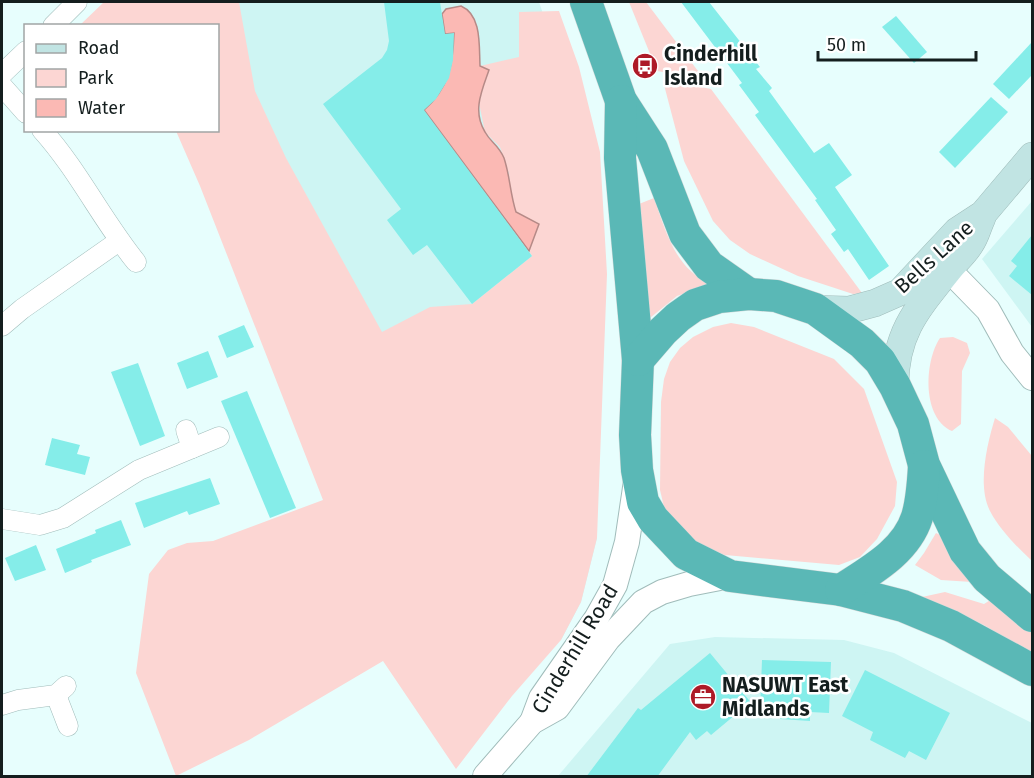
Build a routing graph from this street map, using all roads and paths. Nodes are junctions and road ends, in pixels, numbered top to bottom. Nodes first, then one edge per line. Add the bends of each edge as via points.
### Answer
1 (77, 2) edge
2 (586, 2) edge
3 (55, 24) edge
4 (24, 53) edge
5 (2, 74) edge
6 (2, 86) edge
7 (621, 101) junction
8 (24, 111) edge
9 (44, 132) edge
10 (1031, 159) edge
11 (983, 214) junction
12 (119, 241) junction
13 (136, 262) dead end
14 (949, 270) junction
15 (749, 294) junction
16 (815, 309) junction
17 (2, 326) edge
18 (638, 360) junction
19 (1032, 378) edge
20 (895, 386) junction
21 (186, 429) dead end
22 (219, 437) dead end
23 (192, 448) junction
24 (924, 465) junction
25 (637, 470) junction
26 (2, 519) edge
27 (730, 576) junction
28 (842, 590) junction
29 (1032, 616) edge
30 (1032, 670) edge
31 (2, 705) edge
32 (532, 722) junction
33 (68, 726) dead end
34 (485, 777) edge

1 - 3 street
2 - 7 highway
4 - 5 street
6 - 8 street
7 - 15 highway via 652,148 685,234 710,266
7 - 18 highway via 620,158
9 - 12 street
10 - 11 main road, Bells Lane
11 - 14 main road, Bells Lane via 971,244
11 - 16 main road, Bells Lane via 957,231 900,292 849,310
12 - 13 street
12 - 17 street
14 - 19 street via 988,310
14 - 20 main road, Bells Lane via 904,333 898,348
15 - 16 highway via 776,297
15 - 18 highway via 719,297 695,305 663,331
16 - 20 highway via 862,343 880,361
18 - 25 highway
20 - 24 highway via 913,424
21 - 23 street
22 - 23 street
23 - 26 street via 139,470 63,518 40,525
24 - 28 highway via 917,519 906,538 891,556
24 - 29 highway via 965,550 987,578
25 - 27 highway via 643,502 653,519 686,554
25 - 32 street, Cinderhill Road via 627,542 615,585 541,698
27 - 28 highway
27 - 32 street, Cinderhill Road via 680,586 643,602 608,639 557,708
28 - 30 highway via 903,606 951,626
31 - 33 street via 61,691
32 - 34 street, Cinderhill Road

